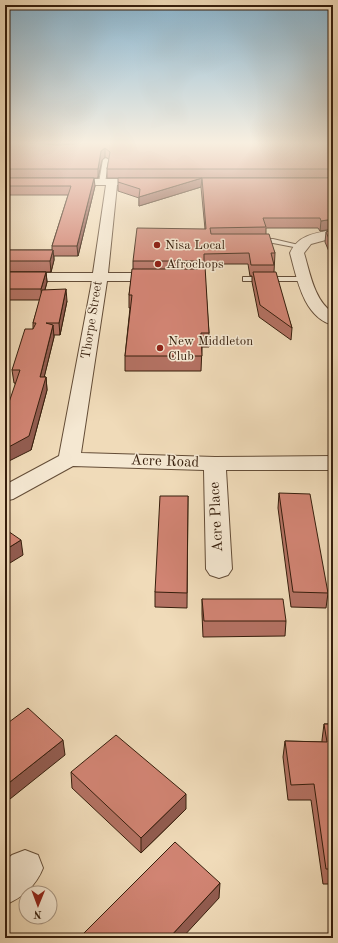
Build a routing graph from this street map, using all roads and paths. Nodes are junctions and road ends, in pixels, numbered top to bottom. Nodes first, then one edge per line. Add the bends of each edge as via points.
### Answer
1 (107, 187) edge
2 (333, 234) edge
3 (244, 241) edge
4 (299, 246) junction
5 (5, 277) edge
6 (100, 277) junction
7 (174, 277) edge
8 (246, 279) dead end
9 (305, 279) junction
10 (333, 320) edge
11 (69, 459) junction
12 (333, 463) edge
13 (215, 464) junction
14 (5, 494) edge
15 (219, 569) dead end

1 - 6 street, Thorpe Street
2 - 4 street via 308,240
3 - 4 lane via 273,241
4 - 9 street via 297,253
5 - 6 street
6 - 7 street
6 - 11 street, Thorpe Street
8 - 9 lane
9 - 10 street via 314,306
11 - 13 street, Acre Road
11 - 14 street
12 - 13 street, Acre Road
13 - 15 street, Acre Place

